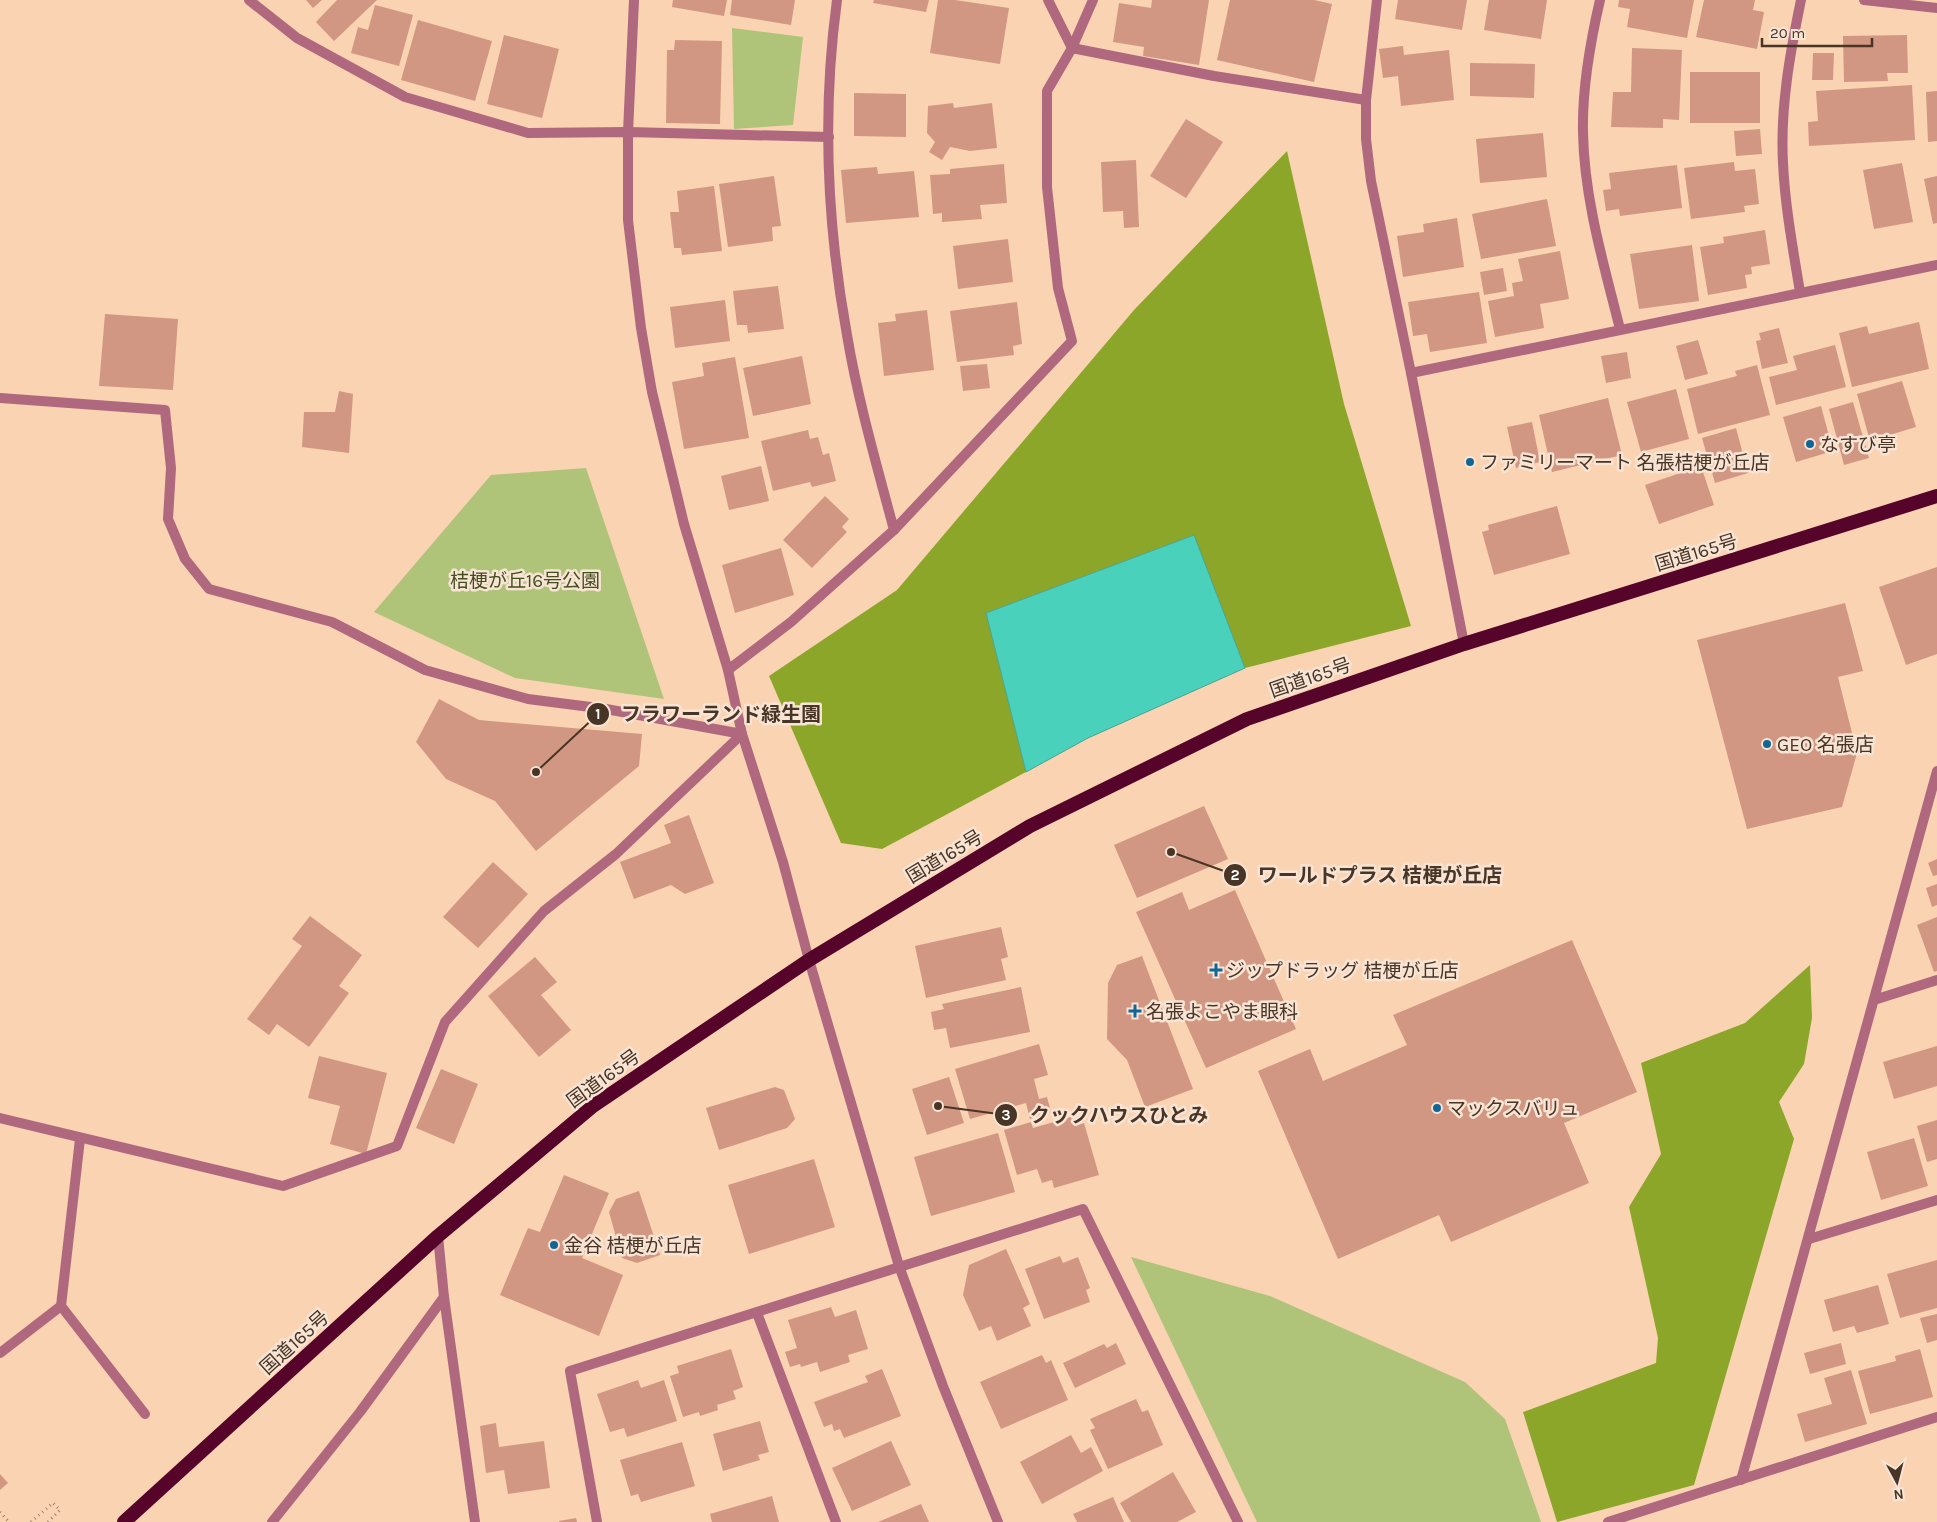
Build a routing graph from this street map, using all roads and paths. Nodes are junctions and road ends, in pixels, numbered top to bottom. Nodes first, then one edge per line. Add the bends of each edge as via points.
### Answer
1 (249, 0) edge
2 (634, 0) edge
3 (838, 0) edge
4 (1048, 0) edge
5 (1092, 0) edge
6 (1377, 0) edge
7 (1600, 0) edge
8 (1801, 0) edge
9 (1864, 0) edge
10 (1937, 8) edge
11 (1072, 48) junction
12 (1366, 100) junction
13 (628, 132) junction
14 (829, 137) junction
15 (1937, 265) edge
16 (1800, 292) junction
17 (1620, 330) junction
18 (1411, 373) junction
19 (0, 398) edge
20 (1937, 496) edge
21 (894, 530) junction
22 (1464, 644) junction
23 (728, 670) junction
24 (742, 734) junction
25 (1937, 771) edge
26 (809, 960) junction
27 (1937, 980) edge
28 (1874, 1000) junction
29 (0, 1118) edge
30 (80, 1139) junction
31 (1937, 1200) edge
32 (438, 1236) junction
33 (1808, 1239) junction
34 (899, 1266) junction
35 (444, 1297) junction
36 (61, 1306) junction
37 (757, 1313) junction
38 (0, 1353) edge
39 (145, 1414) dead end
40 (1937, 1417) edge
41 (1741, 1480) junction
42 (0, 1512) edge
43 (9, 1522) edge
44 (31, 1522) edge
45 (48, 1522) edge
46 (124, 1522) edge
47 (272, 1522) edge
48 (475, 1522) edge
49 (597, 1522) edge
50 (836, 1522) edge
51 (998, 1522) edge
52 (1238, 1522) edge
53 (1608, 1522) edge

1 - 13 street via 297,38 405,97 528,133
2 - 13 street
3 - 14 street via 830,72
4 - 11 street
5 - 11 street
6 - 12 street
7 - 17 street via 1585,80 1583,132 1596,231
8 - 16 street via 1786,82 1783,162
9 - 10 street
11 - 12 street via 1214,76
11 - 21 street via 1047,91 1048,187 1058,288 1072,341
12 - 18 street via 1371,181
13 - 14 street
13 - 23 street via 628,220 652,392 684,524
14 - 21 street via 835,262 847,337
15 - 16 street
16 - 17 street
17 - 18 street
18 - 22 street
19 - 24 street via 164,410 171,468 168,519 185,559 209,589 332,622 425,670 528,699 606,709
20 - 22 highway, 国道165号
21 - 23 street via 791,622
22 - 26 highway, 国道165号 via 1247,719 1030,826
23 - 24 street
24 - 26 street via 783,862
24 - 30 street via 616,854 544,911 445,1022 397,1146 283,1186
25 - 28 street
26 - 32 highway, 国道165号 via 593,1106
26 - 34 street
27 - 28 street
28 - 33 street
29 - 30 street
30 - 36 street
31 - 33 street
32 - 35 street
32 - 46 highway, 国道165号
33 - 41 street
34 - 37 street
34 - 51 street
34 - 52 street via 1083,1209
35 - 47 street via 360,1412
35 - 48 street
36 - 38 street
36 - 39 street
37 - 49 street via 570,1370
37 - 50 street
40 - 41 street
41 - 53 street
42 - 43 path
44 - 45 path via 53,1503 60,1510

